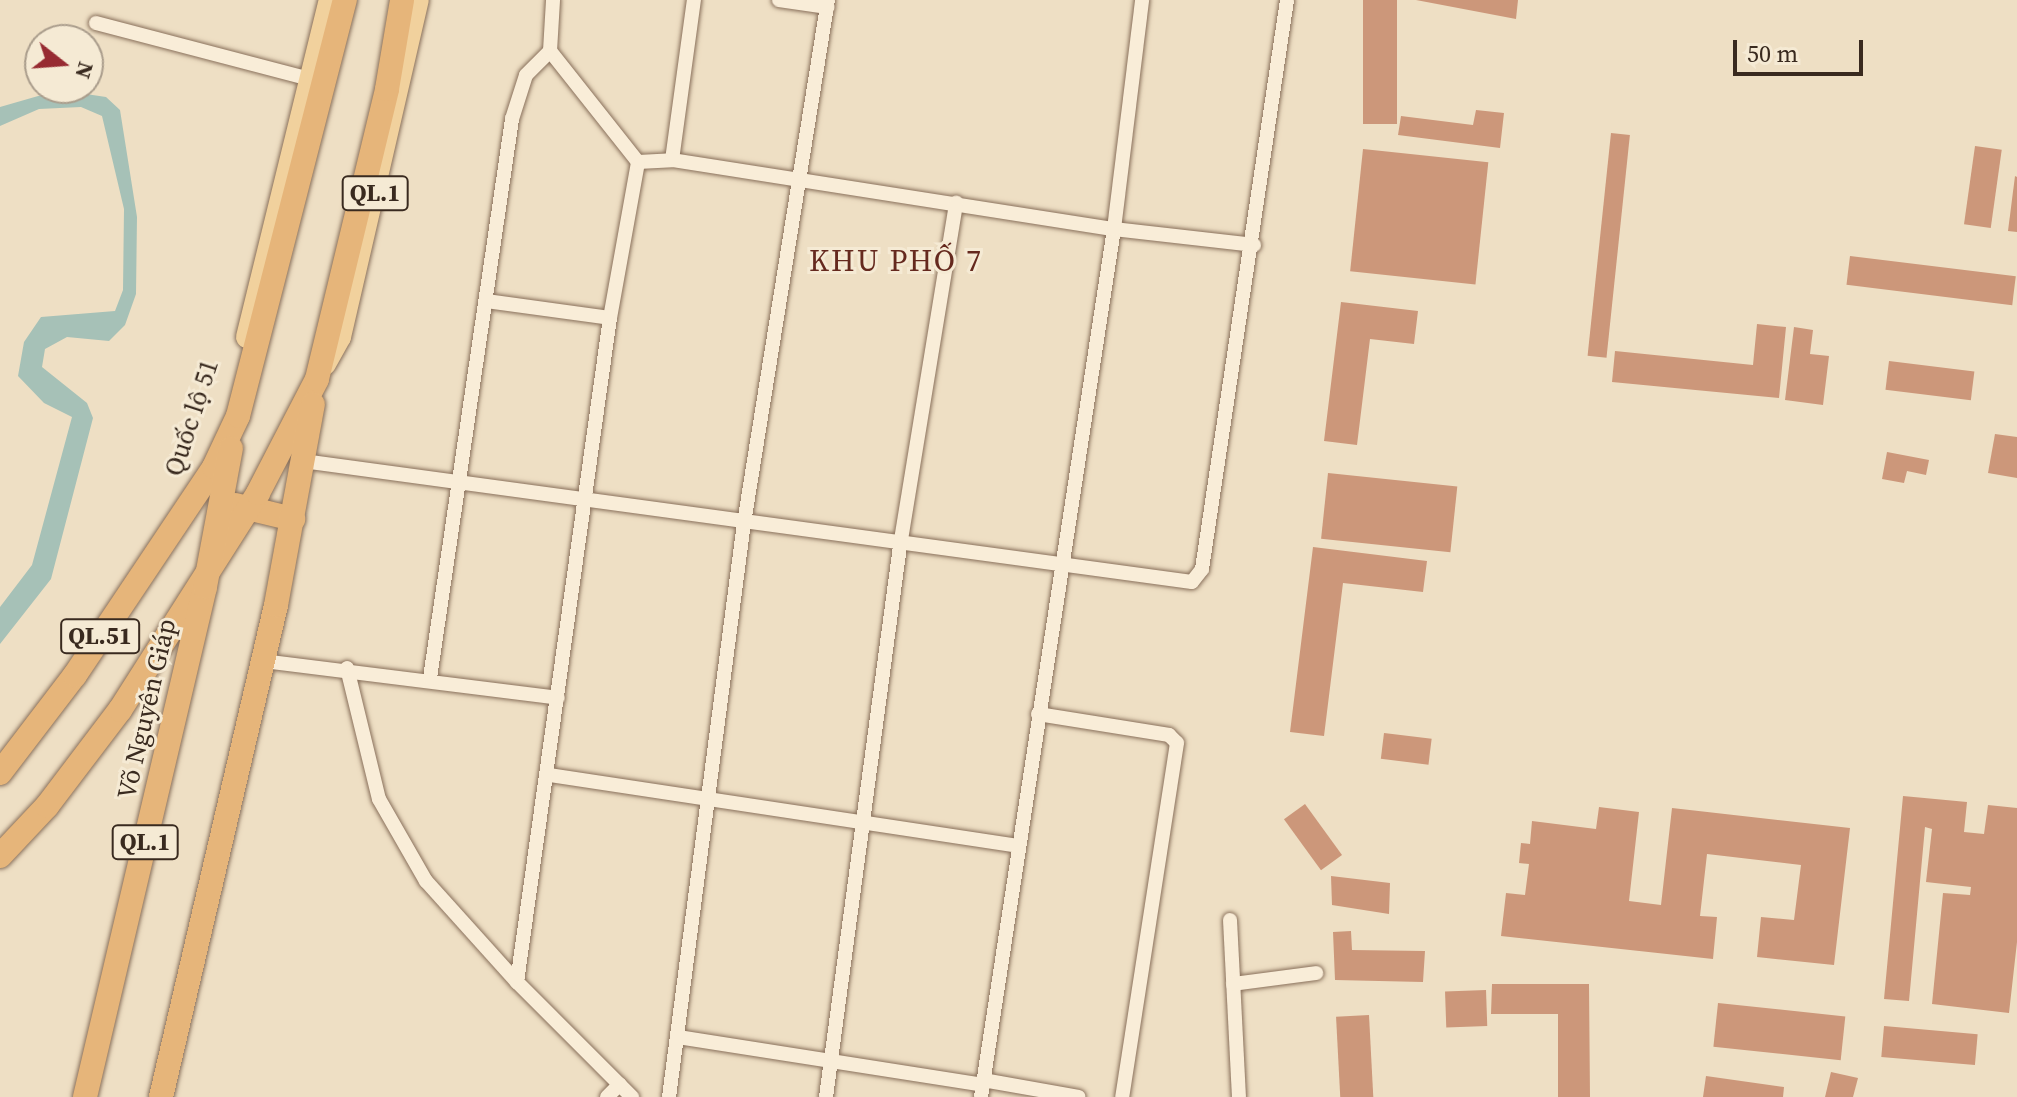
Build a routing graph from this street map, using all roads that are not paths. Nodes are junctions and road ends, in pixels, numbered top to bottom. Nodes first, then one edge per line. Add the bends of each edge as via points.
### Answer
1 (330, 0) edge
2 (345, 0) edge
3 (402, 0) edge
4 (418, 0) edge
5 (553, 0) edge
6 (694, 0) edge
7 (779, 0) edge
8 (1142, 0) edge
9 (1287, 0) edge
10 (828, 3) edge
11 (96, 23) dead end
12 (550, 51) junction
13 (309, 79) junction
14 (672, 160) junction
15 (638, 162) junction
16 (803, 179) junction
17 (956, 203) junction
18 (1114, 229) junction
19 (1254, 245) junction
20 (486, 301) junction
21 (610, 318) junction
22 (237, 378) junction
23 (317, 379) junction
24 (238, 416) junction
25 (303, 461) junction
26 (458, 483) junction
27 (195, 496) junction
28 (585, 499) junction
29 (221, 501) junction
30 (249, 509) junction
31 (293, 519) junction
32 (744, 523) junction
33 (900, 546) junction
34 (1060, 565) junction
35 (207, 574) junction
36 (263, 661) junction
37 (347, 668) junction
38 (430, 678) junction
39 (558, 698) junction
40 (1038, 714) junction
41 (0, 773) edge
42 (549, 775) junction
43 (707, 799) junction
44 (862, 821) junction
45 (1018, 846) junction
46 (0, 856) edge
47 (1230, 920) dead end
48 (1316, 973) dead end
49 (517, 982) junction
50 (1233, 984) junction
51 (678, 1037) junction
52 (832, 1058) junction
53 (620, 1084) junction
54 (982, 1087) edge
55 (85, 1097) edge
56 (161, 1097) edge
57 (607, 1097) edge
58 (632, 1097) edge
59 (669, 1097) edge
60 (826, 1097) edge
61 (1079, 1097) edge
62 (1122, 1097) edge
63 (1239, 1097) edge

1 - 13 main road, Quốc lộ 51 / QL.1
2 - 24 highway, Quốc lộ 51 / QL.1
3 - 23 highway, QL.1 via 387,89
4 - 23 main road, QL.1 via 340,337
5 - 12 street
6 - 14 street
7 - 10 street
8 - 18 street
9 - 19 street
10 - 16 street
11 - 13 street
12 - 15 street
12 - 20 street via 526,75 512,119
13 - 22 main road, Quốc lộ 51 / QL.1
14 - 15 street
14 - 16 street
15 - 21 street
16 - 17 street
16 - 32 street
17 - 18 street
17 - 33 street
18 - 19 street
18 - 34 street
19 - 34 street via 1202,569 1192,582 1179,584
20 - 21 street
20 - 26 street
21 - 28 street
22 - 24 highway, Võ Nguyên Giáp / QL.1
22 - 27 main road, Quốc lộ 51 / QL.51
23 - 25 highway, QL.1
23 - 30 highway, QL.51
24 - 27 highway, Quốc lộ 51 / QL.51
24 - 29 highway, Võ Nguyên Giáp / QL.1
25 - 26 street
25 - 31 highway, QL.1
26 - 28 street
26 - 38 street
27 - 41 highway, QL.51 via 75,675
28 - 32 street
28 - 39 street
29 - 30 highway
29 - 35 highway, Võ Nguyên Giáp / QL.1
30 - 31 highway
30 - 35 highway, QL.51
31 - 36 highway, QL.1
32 - 33 street
32 - 43 street
33 - 34 street
33 - 44 street
34 - 40 street
35 - 46 highway, QL.51 via 120,710 47,806
35 - 55 highway, Võ Nguyên Giáp / QL.1
36 - 37 street
36 - 56 highway, QL.1
37 - 38 street
37 - 49 street via 379,799 426,881
38 - 39 street
39 - 42 street
40 - 45 street
40 - 62 street via 1169,735 1177,743
42 - 43 street
42 - 49 street
43 - 44 street
43 - 51 street
44 - 45 street
44 - 52 street
45 - 54 street
47 - 50 street
48 - 50 street
49 - 53 street
50 - 63 street
51 - 52 street
51 - 59 street
52 - 54 street
52 - 60 street
53 - 57 street
53 - 58 street
54 - 61 street

